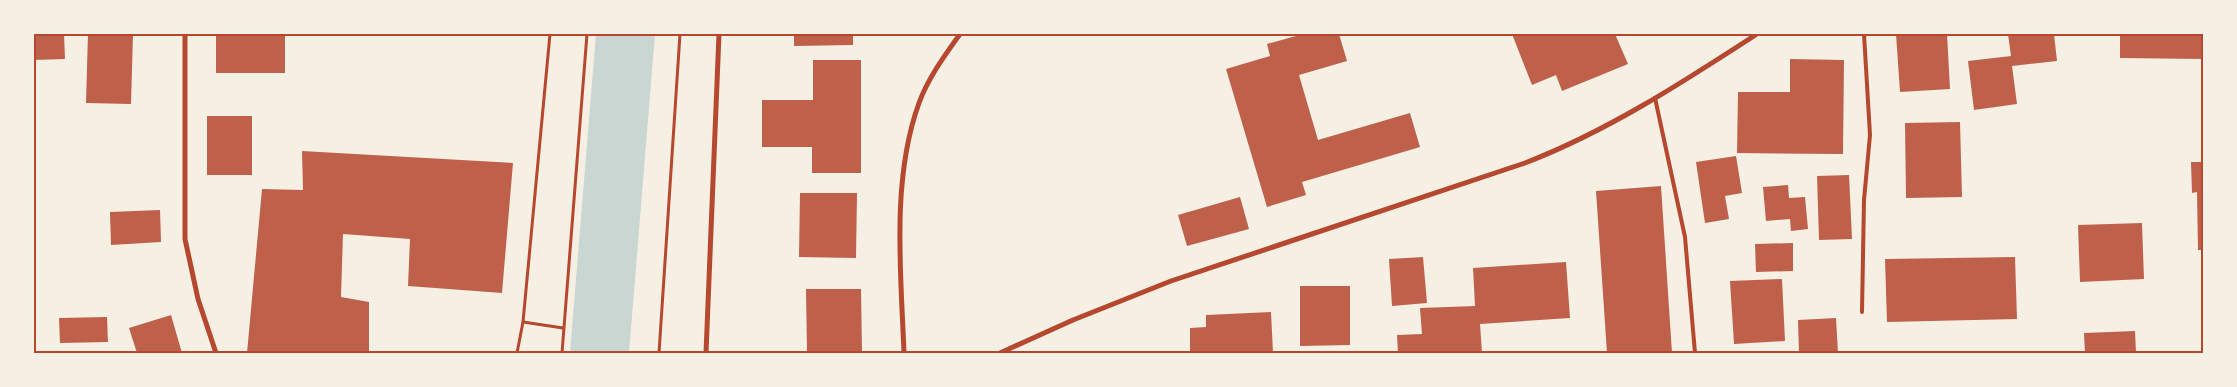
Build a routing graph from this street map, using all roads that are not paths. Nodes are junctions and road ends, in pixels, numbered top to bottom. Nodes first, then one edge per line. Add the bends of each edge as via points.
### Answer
1 (186, 34) edge
2 (719, 34) edge
3 (960, 34) edge
4 (1757, 34) edge
5 (1864, 34) edge
6 (1655, 98) junction
7 (1862, 312) dead end
8 (216, 353) edge
9 (706, 353) edge
10 (904, 353) edge
11 (1000, 353) edge
12 (1695, 353) edge

1 - 8 street via 185,238 198,299
2 - 9 street
3 - 10 street via 919,101 909,137 901,190
4 - 6 street
5 - 7 lane via 1870,135 1864,200
6 - 11 street via 1565,148 1171,281
6 - 12 lane via 1685,237

